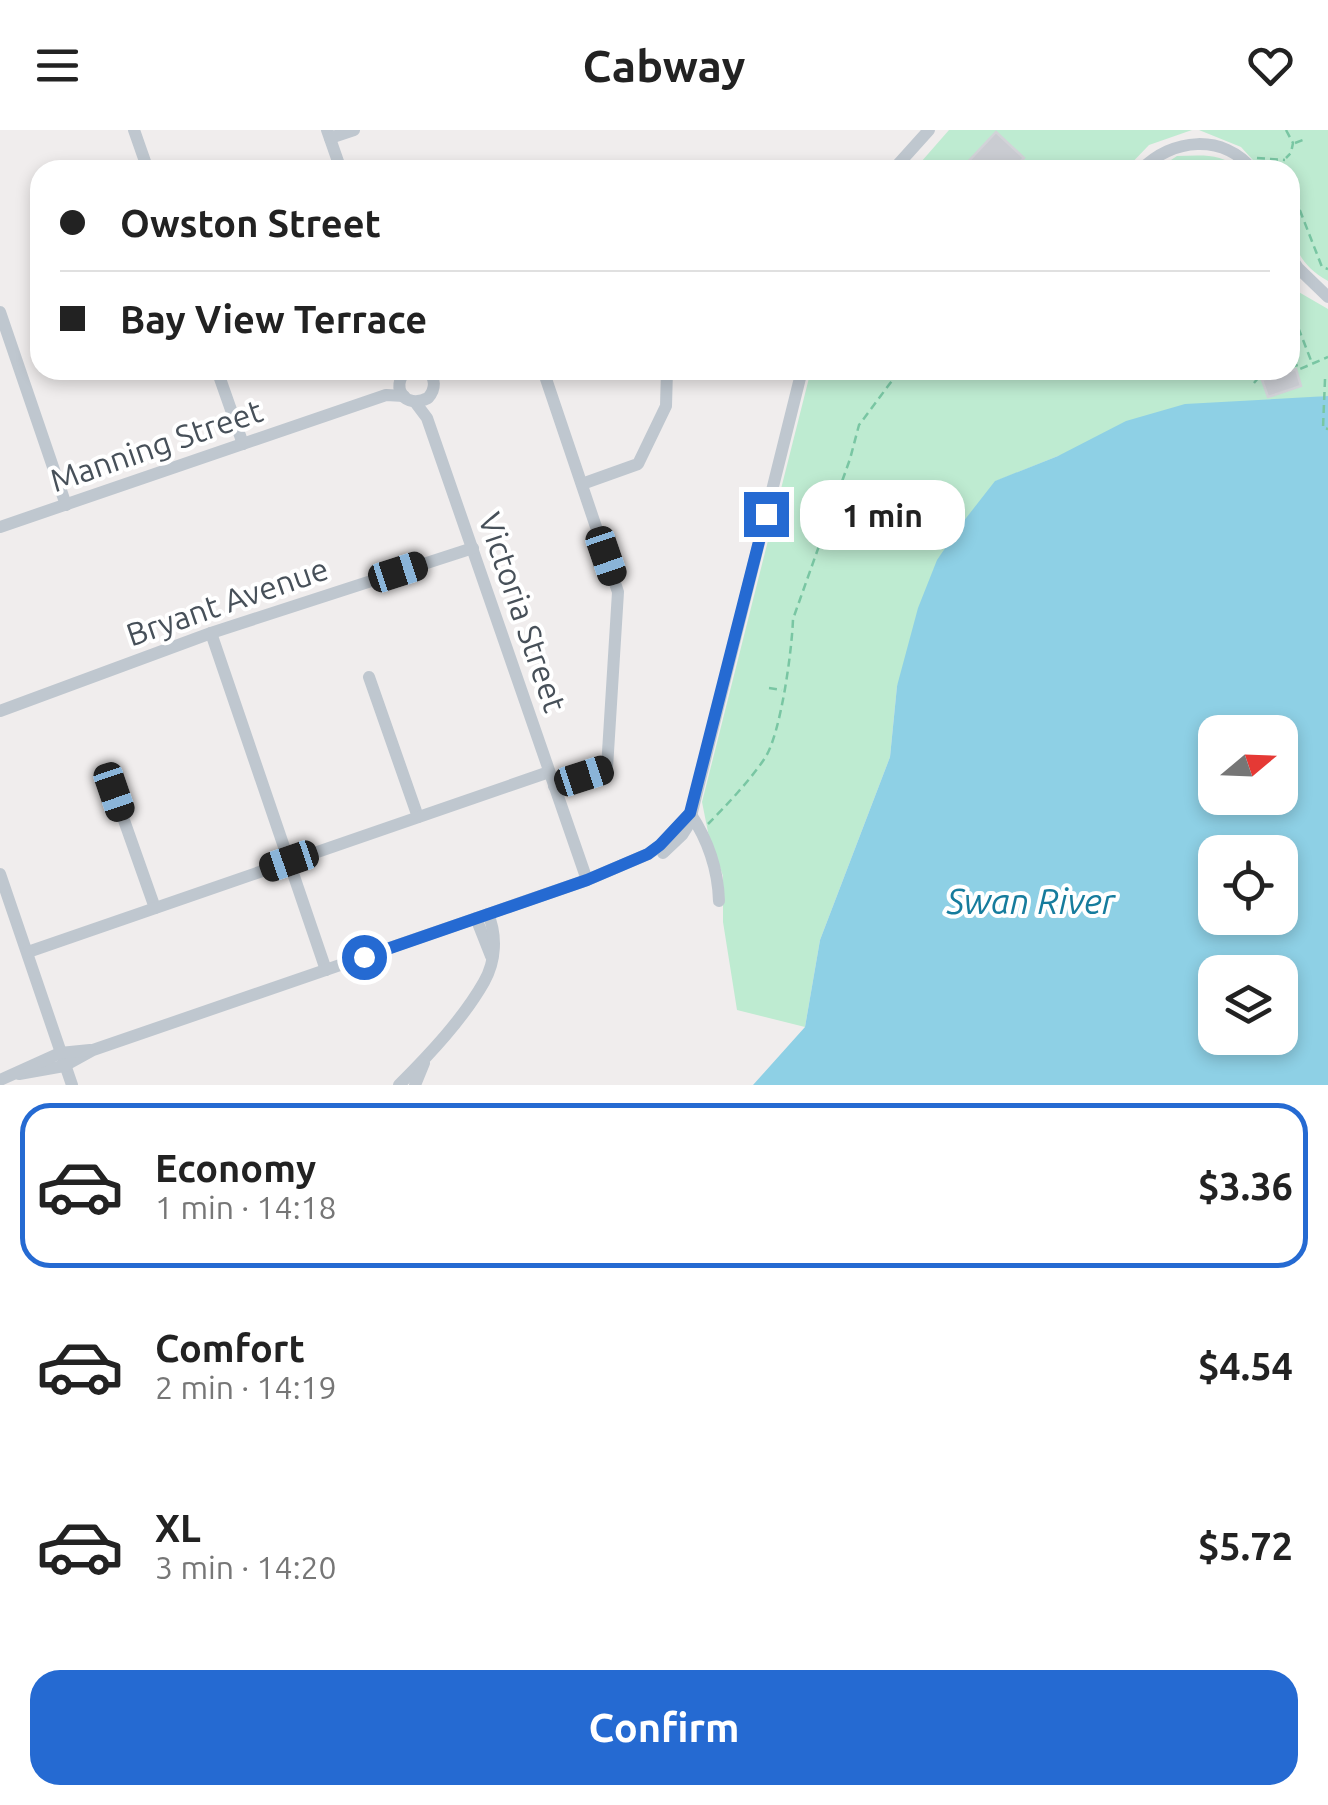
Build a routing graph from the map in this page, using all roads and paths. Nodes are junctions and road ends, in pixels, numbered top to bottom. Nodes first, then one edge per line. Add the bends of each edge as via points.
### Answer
1 (134, 130) edge
2 (354, 130) edge
3 (1286, 130) edge
4 (930, 133) edge
5 (329, 134) edge
6 (1303, 140) dead end
7 (1294, 143) junction
8 (144, 160) edge
9 (338, 160) edge
10 (903, 160) edge
11 (911, 160) edge
12 (1153, 160) edge
13 (1242, 160) edge
14 (1285, 160) edge
15 (1300, 208) edge
16 (1328, 269) edge
17 (1300, 270) edge
18 (1328, 297) edge
19 (0, 312) edge
20 (1300, 332) edge
21 (1328, 357) edge
22 (1312, 363) junction
23 (1300, 369) edge
24 (1326, 379) dead end
25 (221, 380) edge
26 (398, 380) edge
27 (401, 380) edge
28 (425, 380) edge
29 (441, 380) edge
30 (546, 380) edge
31 (667, 380) edge
32 (799, 380) edge
33 (893, 380) edge
34 (1256, 380) edge
35 (1254, 383) dead end
36 (386, 395) junction
37 (420, 396) junction
38 (1328, 428) edge
39 (243, 444) junction
40 (582, 484) junction
41 (66, 505) junction
42 (0, 527) edge
43 (473, 548) junction
44 (211, 633) junction
45 (369, 677) dead end
46 (768, 688) dead end
47 (784, 690) junction
48 (0, 711) edge
49 (549, 772) junction
50 (554, 786) junction
51 (114, 792) dead end
52 (690, 813) junction
53 (418, 817) junction
54 (701, 829) junction
55 (289, 861) junction
56 (0, 874) edge
57 (594, 877) junction
58 (719, 901) dead end
59 (155, 908) junction
60 (482, 916) junction
61 (28, 952) junction
62 (326, 970) junction
63 (427, 1056) junction
64 (66, 1070) edge
65 (0, 1080) edge
66 (399, 1085) edge
67 (415, 1085) edge

1 - 8 street
2 - 5 street
3 - 7 path
4 - 10 street
4 - 11 street
5 - 9 street
6 - 7 path
7 - 14 path
12 - 13 street via 1197,143
15 - 16 path
17 - 18 street
19 - 41 street
20 - 22 path
21 - 22 path
22 - 23 path
24 - 38 path
25 - 39 street
26 - 36 street, Manning Street
27 - 37 street via 399,386
28 - 37 street
29 - 37 street
30 - 40 street
31 - 40 street via 666,406 638,464
32 - 52 street
33 - 47 path via 859,425 792,619
34 - 35 path
36 - 37 street, Manning Street
36 - 39 street, Manning Street
37 - 43 street, Victoria Street
39 - 41 street, Manning Street
40 - 50 street via 618,592 607,768
41 - 42 street, Manning Street
43 - 44 street, Bryant Avenue
43 - 49 street, Victoria Street
44 - 48 street, Bryant Avenue
44 - 55 street
45 - 53 street
46 - 47 path
47 - 54 path via 764,759
49 - 50 street, Victoria Street
49 - 53 street
50 - 57 street, Victoria Street
51 - 59 street
52 - 54 street
52 - 57 street via 657,858
53 - 55 street
54 - 58 street
55 - 59 street
55 - 62 street
56 - 61 street
57 - 60 street
59 - 61 street
60 - 62 street
60 - 63 street via 495,937 486,980
61 - 64 street
62 - 64 street via 82,1049
63 - 66 street
63 - 67 street
64 - 65 street

